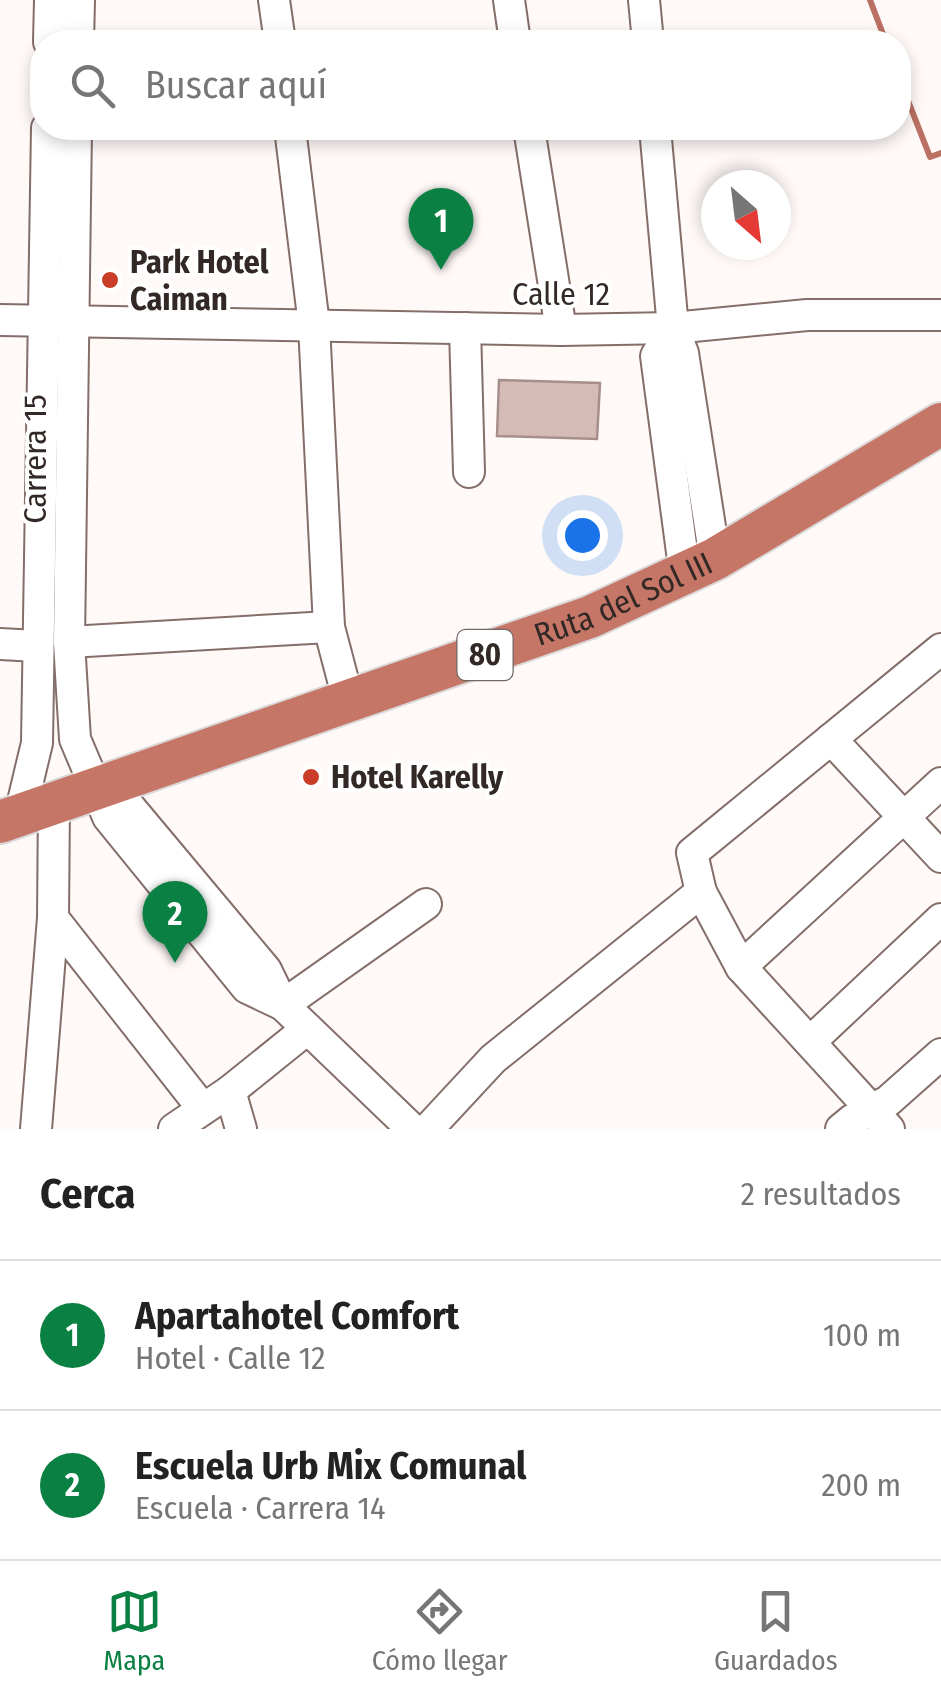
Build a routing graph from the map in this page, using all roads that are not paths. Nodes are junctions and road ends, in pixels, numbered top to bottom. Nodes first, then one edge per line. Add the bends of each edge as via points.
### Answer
1 (50, 0) edge
2 (79, 0) edge
3 (274, 0) edge
4 (508, 0) edge
5 (644, 0) edge
6 (49, 30) edge
7 (78, 30) edge
8 (278, 30) edge
9 (513, 30) edge
10 (647, 30) edge
11 (48, 140) edge
12 (75, 140) edge
13 (291, 140) edge
14 (531, 140) edge
15 (657, 140) edge
16 (941, 315) edge
17 (0, 320) edge
18 (57, 320) junction
19 (314, 325) junction
20 (465, 328) junction
21 (672, 328) junction
22 (561, 330) junction
23 (941, 424) edge
24 (469, 472) dead end
25 (700, 567) junction
26 (329, 627) junction
27 (69, 642) junction
28 (0, 644) edge
29 (37, 646) junction
30 (941, 648) edge
31 (348, 700) junction
32 (831, 740) junction
33 (941, 784) edge
34 (94, 786) junction
35 (25, 812) edge
36 (903, 817) junction
37 (941, 857) edge
38 (702, 892) junction
39 (426, 904) dead end
40 (53, 918) junction
41 (941, 919) edge
42 (741, 966) junction
43 (283, 1005) junction
44 (306, 1030) junction
45 (810, 1042) junction
46 (941, 1054) edge
47 (230, 1091) junction
48 (203, 1110) junction
49 (880, 1119) edge
50 (36, 1129) edge
51 (174, 1129) edge
52 (241, 1129) edge
53 (412, 1129) edge
54 (428, 1129) edge
55 (841, 1129) edge

1 - 6 street
2 - 7 street
3 - 8 street
4 - 9 street
5 - 10 street
11 - 18 street, Carrera 15
12 - 18 street, Carrera 15
13 - 19 street
14 - 22 street
15 - 21 street
16 - 21 street, Calle 12 via 807,315
17 - 18 street, Calle 12
18 - 19 street, Calle 12
18 - 27 street, Carrera 15
18 - 29 street, Carrera 15
19 - 20 street, Calle 12
19 - 26 street
20 - 22 street, Calle 12
20 - 24 street
21 - 22 street, Calle 12
21 - 25 street via 656,356
23 - 25 highway, Ruta del Sol III / 80
25 - 31 highway, Ruta del Sol III / 80 via 572,624
26 - 27 street
26 - 31 street
27 - 34 street, Carrera 15 via 75,739
28 - 29 street
29 - 35 street, Carrera 15 via 37,744
30 - 32 street
31 - 34 highway, Ruta del Sol III / 80
32 - 36 street
32 - 38 street via 692,853
33 - 36 street
34 - 35 highway, Ruta del Sol III / 80
34 - 43 street, Carrera 15 via 108,818 247,988
35 - 40 street, Carrera 15
36 - 37 street
36 - 42 street
38 - 42 street
38 - 54 street via 492,1060
39 - 43 street
40 - 48 street
40 - 50 street, Carrera 15
41 - 45 street
42 - 45 street
43 - 44 street, Carrera 15
44 - 47 street
44 - 53 street, Carrera 15
45 - 49 street
46 - 49 street via 888,1101
47 - 48 street
47 - 52 street
48 - 51 street
49 - 55 street

